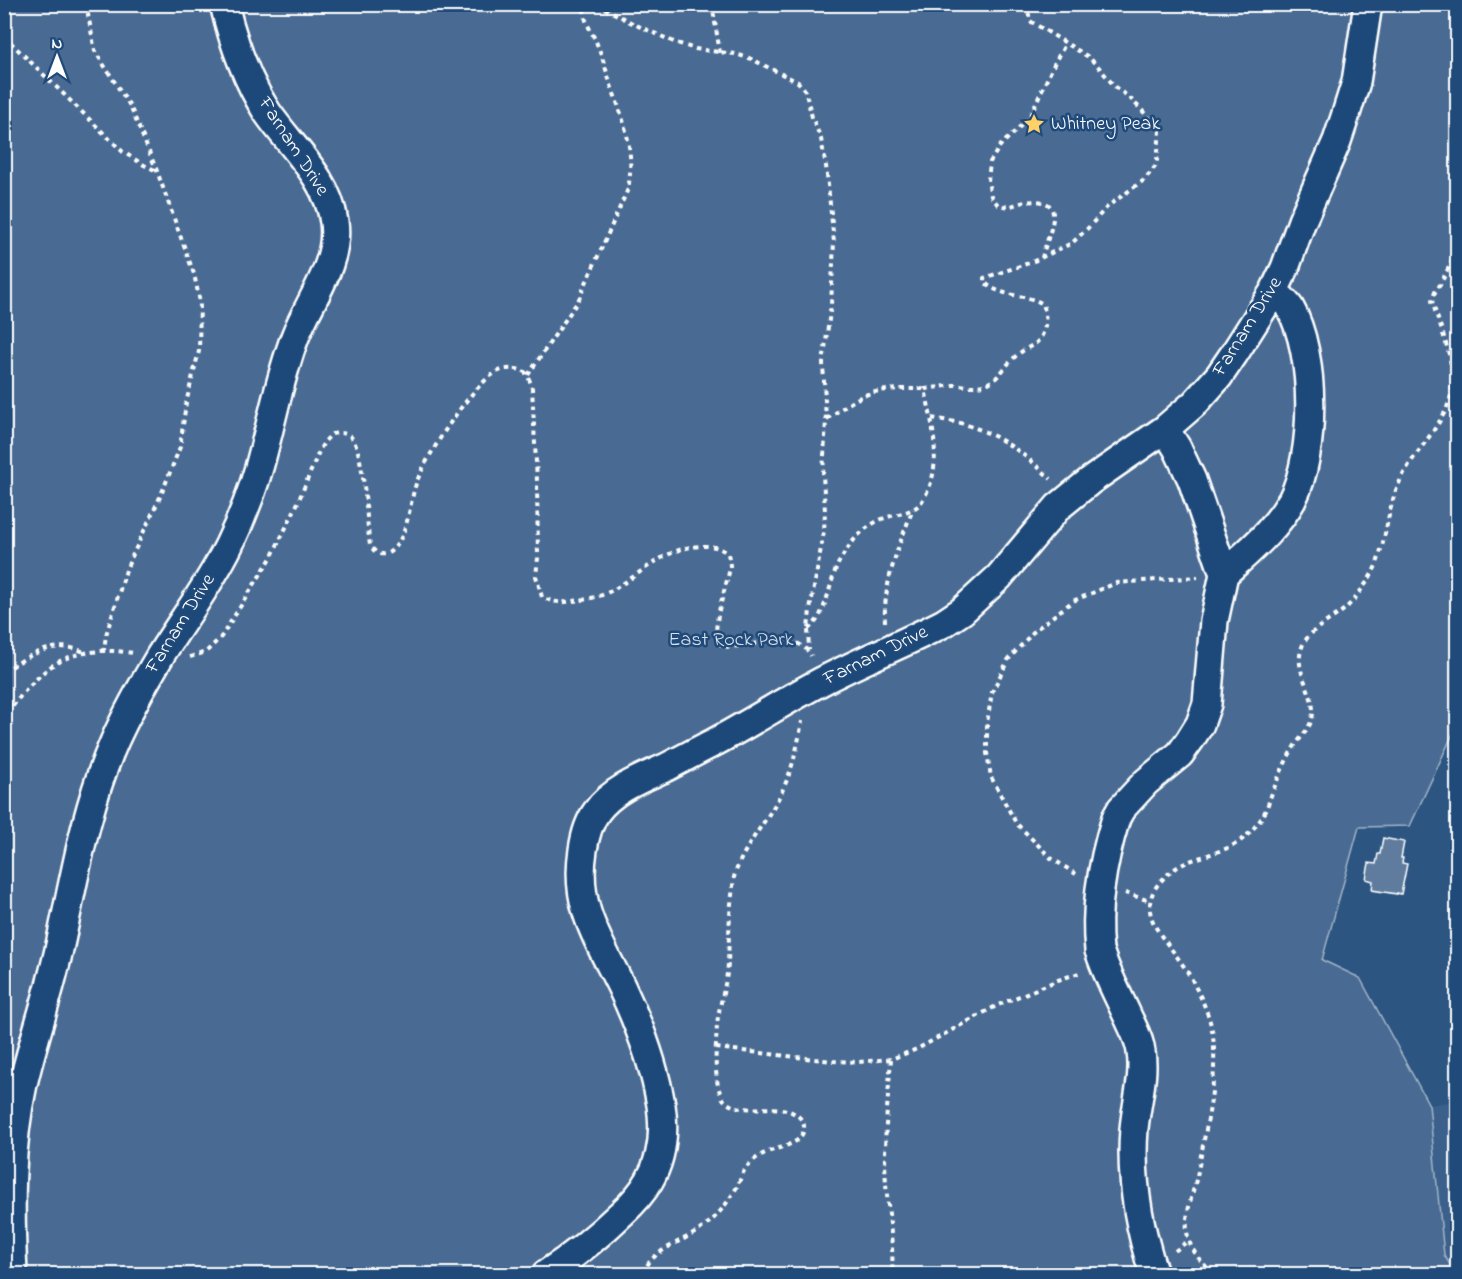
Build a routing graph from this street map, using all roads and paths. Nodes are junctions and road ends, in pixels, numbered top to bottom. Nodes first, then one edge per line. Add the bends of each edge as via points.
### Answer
1 (86, 4) edge
2 (224, 4) edge
3 (585, 4) edge
4 (597, 4) edge
5 (712, 4) edge
6 (1027, 4) edge
7 (1368, 4) edge
8 (4, 36) edge
9 (1066, 43) junction
10 (720, 53) junction
11 (157, 171) junction
12 (1458, 249) edge
13 (1041, 258) junction
14 (1274, 291) junction
15 (528, 375) junction
16 (925, 389) junction
17 (932, 418) junction
18 (826, 420) junction
19 (1165, 429) junction
20 (1070, 497) junction
21 (913, 509) junction
22 (1224, 574) junction
23 (808, 629) junction
24 (887, 650) junction
25 (104, 651) junction
26 (808, 651) junction
27 (86, 653) junction
28 (142, 655) dead end
29 (183, 658) dead end
30 (4, 672) edge
31 (812, 687) junction
32 (4, 722) edge
33 (1086, 878) dead end
34 (1124, 892) dead end
35 (1150, 901) junction
36 (1101, 957) junction
37 (716, 1048) junction
38 (891, 1059) junction
39 (13, 1275) edge
40 (546, 1275) edge
41 (646, 1275) edge
42 (892, 1275) edge
43 (1154, 1275) edge
44 (1213, 1275) edge

1 - 11 path via 95,51 130,106
2 - 39 street, Farnam Drive via 247,74 266,110 325,191 334,223 333,251 284,367 246,508 228,548 124,720 93,798 16,1127 10,1216
3 - 15 path via 585,19 626,128 630,178 578,301
4 - 10 path via 674,42
5 - 10 path
6 - 9 path via 1030,21
7 - 14 street, Farnam Drive via 1358,73 1347,114
8 - 11 path via 123,152
9 - 13 path via 1029,118 1000,146 990,162 988,181 998,205 1008,208 1037,201 1052,207 1051,232
9 - 13 path via 1097,65 1157,126 1159,149 1155,167 1144,180 1108,206 1072,243
10 - 18 path via 750,58 798,82 805,90 821,139 834,242 823,363
11 - 25 path via 194,274 200,302 199,351 180,447 127,567
12 - 35 path via 1432,301 1453,370 1451,395 1445,411 1400,480 1371,576 1348,607 1307,637 1301,650 1302,677 1313,709 1312,720 1286,760 1263,816 1247,836 1236,844 1181,864 1159,883
13 - 16 path via 984,278 990,288 1034,298 1043,304 1046,323 1038,341 984,385
14 - 19 street, Farnam Drive via 1219,376 1196,403
14 - 22 street via 1289,306 1308,369 1309,417 1303,466 1292,499 1279,520
15 - 26 path via 534,406 537,481 536,576 542,597 558,603 588,600 605,594 667,555 692,546 711,546 728,554 730,565 717,622 719,644 789,642
15 - 29 path via 521,370 502,369 462,405 424,466 401,537 386,554 378,554 370,545 355,442 346,434 332,434 320,449 271,558 221,637 206,652
16 - 17 path
16 - 18 path via 868,394
17 - 20 path via 963,424 1008,443 1030,458
17 - 21 path via 934,477 920,504
18 - 23 path via 825,531
19 - 20 street, Farnam Drive
19 - 22 street via 1192,480
20 - 24 street, Farnam Drive via 962,611
21 - 23 path via 881,519 849,546 838,565 822,613
21 - 24 path via 889,579
22 - 33 path via 1116,583 1073,601 1035,630 1008,660 992,692 987,723 991,777 1016,823 1051,858
22 - 36 street, bridge via 1214,621 1207,704 1200,724 1180,753 1146,782 1116,818 1100,889 1097,933
23 - 26 path
24 - 31 street, Farnam Drive
25 - 27 path
25 - 28 path
26 - 31 path
27 - 30 path via 58,646 34,654
27 - 32 path via 46,670 11,706
31 - 37 path via 783,791 747,846 734,878 728,965 718,1011
31 - 40 street, Farnam Drive via 613,795 589,824 581,859 588,917 636,1019 652,1063 664,1135 660,1158 649,1182 632,1203 589,1244
34 - 35 path
35 - 44 path via 1154,925 1196,986 1212,1032 1213,1078 1186,1228 1195,1253
36 - 38 path
36 - 43 street via 1141,1048 1133,1179
37 - 38 path via 833,1061
37 - 41 path via 716,1074 724,1100 747,1108 786,1110 798,1115 805,1128 797,1140 761,1155 745,1168 715,1218 650,1260
38 - 42 path via 884,1142

